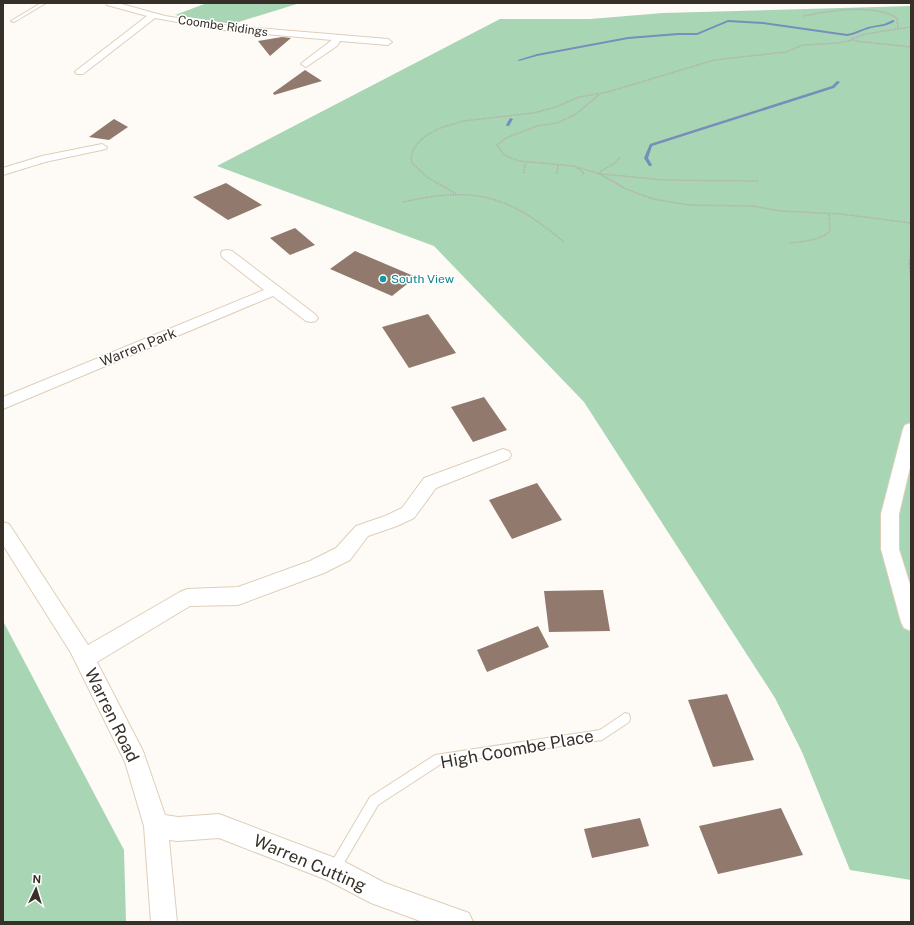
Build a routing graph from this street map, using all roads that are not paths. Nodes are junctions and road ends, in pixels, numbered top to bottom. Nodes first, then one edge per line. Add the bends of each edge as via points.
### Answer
1 (44, 3) edge
2 (110, 3) edge
3 (153, 16) junction
4 (13, 21) dead end
5 (338, 38) junction
6 (388, 42) dead end
7 (306, 64) dead end
8 (80, 72) dead end
9 (102, 147) dead end
10 (3, 172) edge
11 (227, 254) dead end
12 (274, 291) junction
13 (311, 318) dead end
14 (3, 403) edge
15 (911, 429) edge
16 (503, 455) dead end
17 (3, 529) edge
18 (911, 622) edge
19 (85, 658) junction
20 (625, 718) dead end
21 (156, 826) junction
22 (334, 870) junction
23 (164, 922) edge
24 (460, 922) edge

1 - 4 lane
2 - 3 street, Coombe Ridings
3 - 5 street, Coombe Ridings via 266,32
3 - 8 street
5 - 6 street, Coombe Ridings
5 - 7 street via 334,44
9 - 10 street via 42,158
11 - 12 street
12 - 13 street
12 - 14 street, Warren Park
15 - 18 street via 890,514 890,549
16 - 19 street via 430,483 408,513 391,522 362,531 343,554 317,567 238,596 186,598
17 - 19 street, Warren Road
19 - 21 street, Warren Road via 136,759
20 - 22 lane, High Coombe Place via 602,735 439,759 374,801
21 - 22 street, Warren Cutting via 178,829 220,826
21 - 23 street, Warren Road
22 - 24 street, Warren Cutting via 380,894

